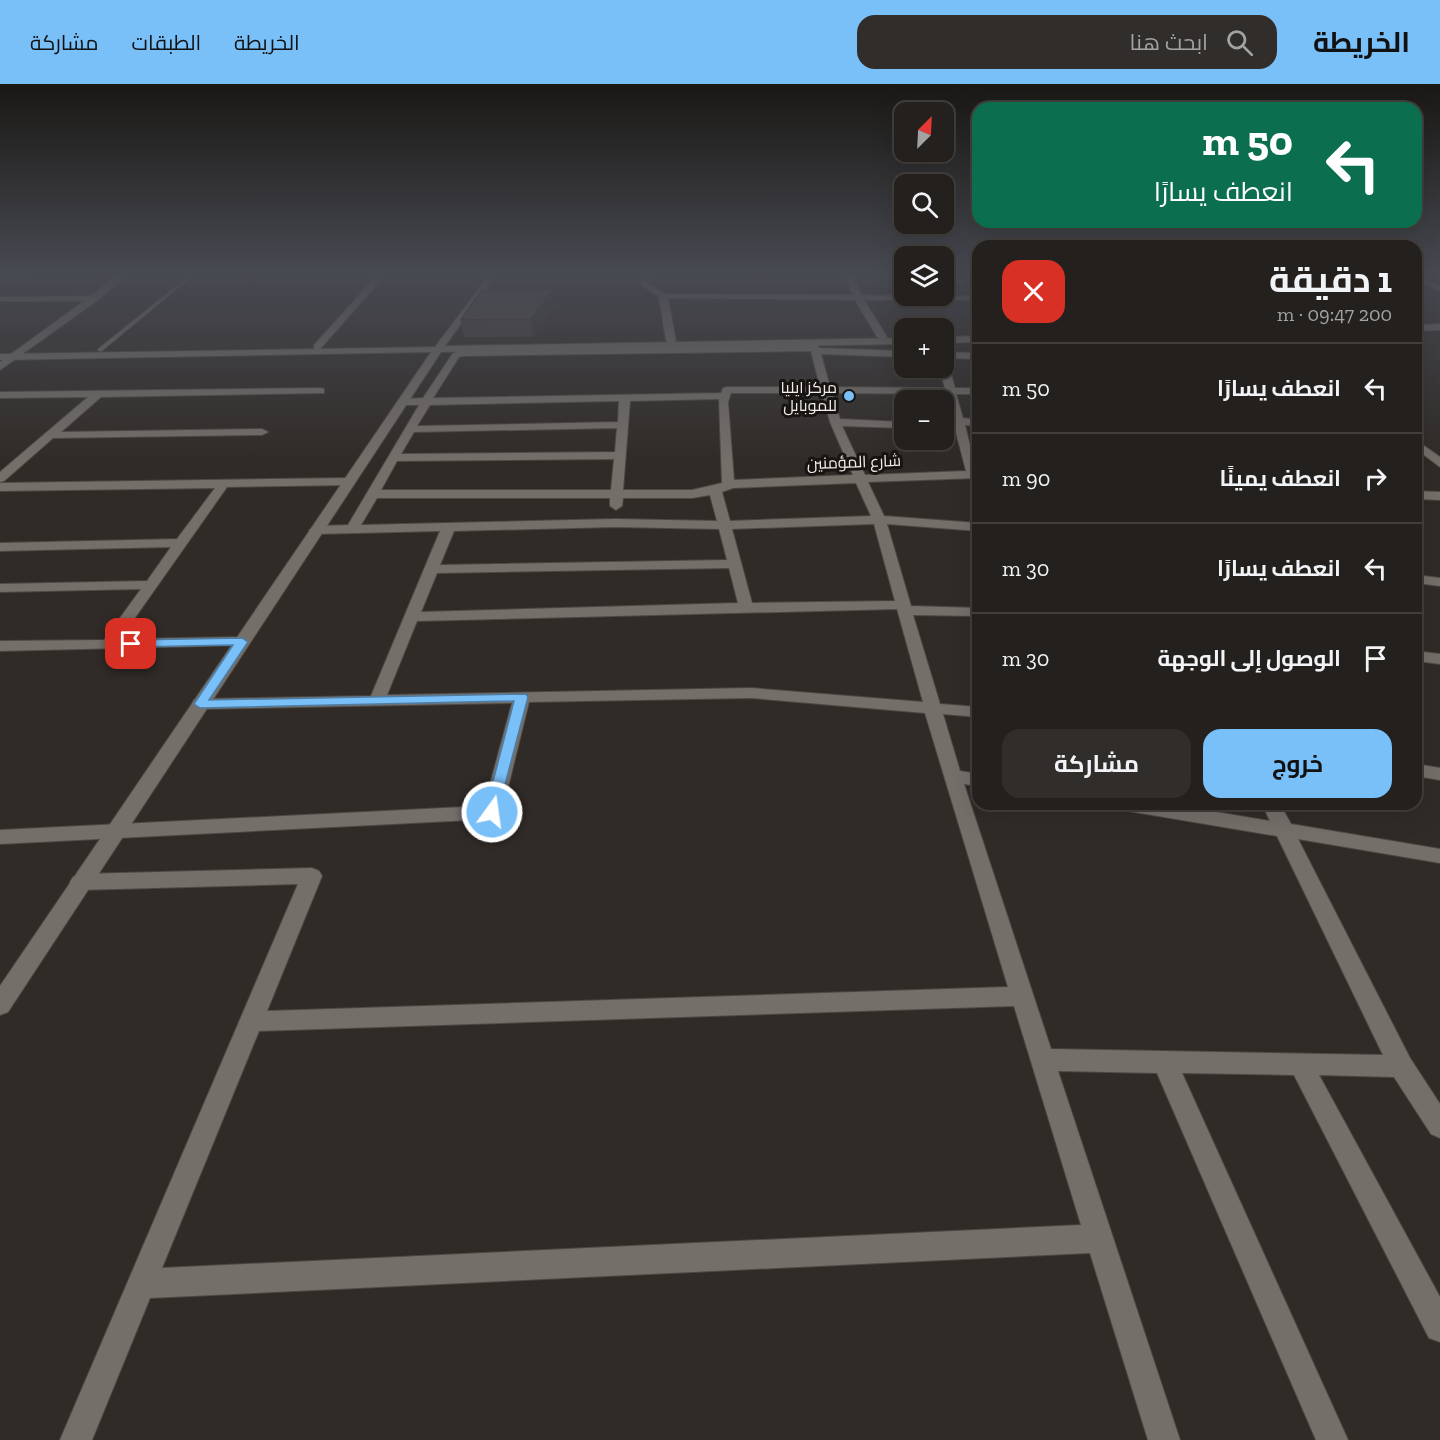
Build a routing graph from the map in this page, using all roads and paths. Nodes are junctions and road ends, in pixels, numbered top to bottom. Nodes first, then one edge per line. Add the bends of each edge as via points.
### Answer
1 (45, 335) edge
2 (118, 335) edge
3 (327, 335) edge
4 (449, 335) edge
5 (670, 335) edge
6 (882, 337) joint
7 (972, 337) edge
8 (894, 338) edge
9 (954, 338) edge
10 (894, 340) edge
11 (671, 341) junction
12 (317, 346) junction
13 (440, 347) junction
14 (815, 347) junction
15 (100, 350) junction
16 (0, 351) edge
17 (894, 353) edge
18 (20, 354) junction
19 (954, 355) edge
20 (972, 356) edge
21 (0, 357) edge
22 (0, 367) edge
23 (946, 378) edge
24 (894, 390) edge
25 (949, 390) edge
26 (954, 390) edge
27 (320, 391) dead end
28 (826, 391) junction
29 (972, 392) edge
30 (98, 394) junction
31 (0, 395) edge
32 (724, 396) junction
33 (625, 397) junction
34 (402, 402) junction
35 (424, 402) junction
36 (954, 409) edge
37 (835, 422) junction
38 (972, 423) edge
39 (958, 424) junction
40 (622, 425) junction
41 (894, 425) edge
42 (954, 425) edge
43 (409, 429) junction
44 (262, 432) dead end
45 (50, 435) junction
46 (1422, 448) edge
47 (620, 454) junction
48 (395, 458) junction
49 (972, 463) edge
50 (1440, 463) edge
51 (972, 474) edge
52 (0, 478) edge
53 (860, 478) junction
54 (348, 482) junction
55 (224, 483) junction
56 (731, 484) junction
57 (0, 487) edge
58 (715, 490) junction
59 (373, 494) junction
60 (617, 495) junction
61 (1422, 495) edge
62 (1440, 496) edge
63 (879, 520) junction
64 (615, 523) junction
65 (725, 525) junction
66 (449, 526) junction
67 (972, 526) edge
68 (352, 529) junction
69 (316, 530) junction
70 (182, 543) junction
71 (0, 547) edge
72 (733, 564) junction
73 (431, 570) junction
74 (1422, 580) edge
75 (1440, 582) edge
76 (151, 585) junction
77 (0, 588) edge
78 (746, 607) junction
79 (904, 608) junction
80 (972, 612) edge
81 (411, 617) junction
82 (242, 642) junction
83 (109, 644) junction
84 (0, 646) edge
85 (1422, 657) edge
86 (1440, 659) edge
87 (522, 697) junction
88 (377, 700) junction
89 (200, 704) junction
90 (932, 708) junction
91 (972, 711) edge
92 (1422, 771) edge
93 (1440, 774) edge
94 (952, 776) junction
95 (972, 779) edge
96 (1165, 810) edge
97 (1274, 810) edge
98 (1282, 829) junction
99 (116, 831) junction
100 (0, 837) edge
101 (1440, 856) edge
102 (80, 882) junction
103 (1022, 996) junction
104 (0, 1005) edge
105 (253, 1022) junction
106 (1043, 1060) junction
107 (1165, 1062) junction
108 (1300, 1065) junction
109 (1401, 1066) junction
110 (1440, 1126) edge
111 (1100, 1238) junction
112 (141, 1284) junction
113 (1440, 1327) edge
114 (76, 1440) edge
115 (1164, 1440) edge
116 (1332, 1440) edge

1 - 18 street
2 - 15 lane
3 - 12 street
4 - 13 street
5 - 11 street
6 - 8 street
6 - 11 street
7 - 9 street
10 - 14 street
11 - 13 street
12 - 13 street
12 - 15 street
13 - 14 street
13 - 18 street
13 - 34 street
14 - 17 street
14 - 28 street
14 - 35 street via 462,353 456,355
15 - 18 street
16 - 18 street
18 - 21 street
18 - 22 street
19 - 20 street
23 - 25 street
24 - 28 street
26 - 29 street
27 - 30 street
28 - 32 street via 727,390
28 - 37 street
30 - 31 street
30 - 45 street
32 - 33 street
32 - 56 street via 727,481
33 - 35 street
33 - 40 street
34 - 35 street
34 - 54 street
35 - 43 street
36 - 39 street
37 - 41 street
37 - 53 street
38 - 39 street
39 - 42 street
39 - 49 street
40 - 43 street
40 - 47 street
43 - 48 street
44 - 45 street
45 - 52 street
46 - 50 street
47 - 48 street
47 - 60 street
48 - 59 street
51 - 53 street, شارع المؤمنين
53 - 56 street, شارع المؤمنين
53 - 63 street
54 - 55 street
54 - 69 street
55 - 57 street
55 - 70 street
56 - 58 street, شارع المؤمنين
58 - 60 street, شارع المؤمنين
58 - 65 street
59 - 60 street, شارع المؤمنين
59 - 68 street
60 - 64 street
61 - 62 street
63 - 65 street
63 - 67 street
63 - 79 street
64 - 65 street
64 - 66 street
65 - 72 street
66 - 68 street
66 - 73 street
68 - 69 street
69 - 82 street
70 - 71 street
70 - 76 street
72 - 73 street
72 - 78 street
73 - 81 street
74 - 75 street
76 - 77 street
76 - 83 street
78 - 79 street
78 - 81 street
79 - 80 street
79 - 90 street
81 - 88 street
82 - 83 street
82 - 89 street
83 - 84 street
85 - 86 street
87 - 88 street
87 - 90 street via 751,693
87 - 99 street via 492,812
88 - 89 street
89 - 99 street
90 - 91 street
90 - 94 street
92 - 93 street
94 - 95 street
94 - 103 street
96 - 98 street
97 - 98 street
98 - 101 street
98 - 109 street
99 - 100 street
99 - 102 street
102 - 104 street
102 - 105 street via 312,876
103 - 105 street
103 - 106 street
105 - 112 street
106 - 107 street
106 - 111 street
107 - 108 street
107 - 116 street
108 - 109 street
108 - 113 street
109 - 110 street
111 - 112 street
111 - 115 street
112 - 114 street

